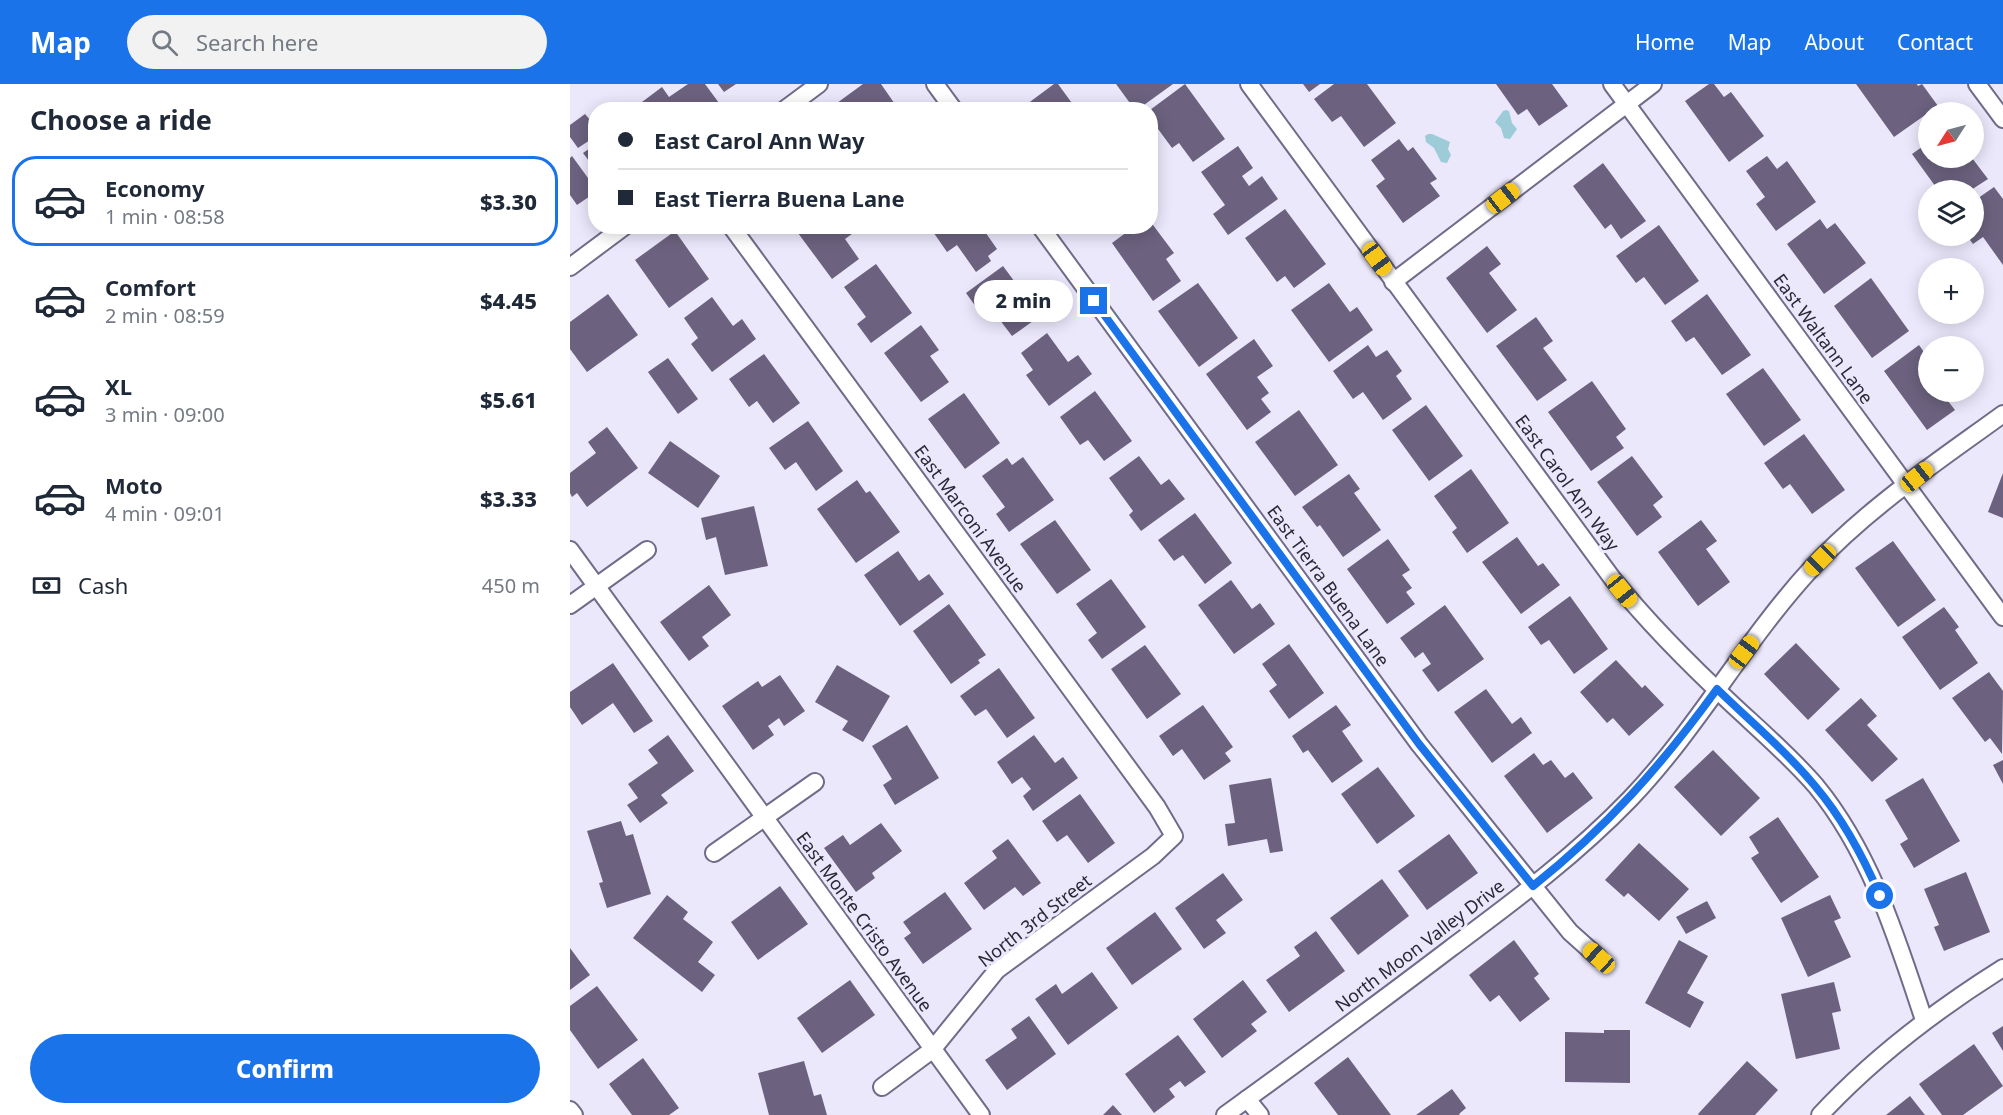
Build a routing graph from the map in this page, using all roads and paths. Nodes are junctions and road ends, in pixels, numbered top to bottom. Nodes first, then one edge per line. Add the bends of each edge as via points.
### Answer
1 (819, 84) edge
2 (935, 84) edge
3 (1249, 84) edge
4 (1612, 84) edge
5 (1653, 84) edge
6 (1977, 84) edge
7 (795, 102) edge
8 (948, 102) edge
9 (1626, 103) junction
10 (2003, 119) edge
11 (614, 234) edge
12 (737, 234) edge
13 (1046, 234) edge
14 (570, 267) edge
15 (1393, 282) junction
16 (2003, 414) edge
17 (1906, 486) junction
18 (570, 550) edge
19 (647, 550) dead end
20 (597, 586) junction
21 (570, 605) edge
22 (2003, 617) edge
23 (1717, 689) junction
24 (815, 782) dead end
25 (765, 817) junction
26 (1174, 836) joint
27 (714, 853) dead end
28 (1533, 886) junction
29 (1599, 958) dead end
30 (2003, 968) edge
31 (1924, 1020) junction
32 (932, 1050) junction
33 (882, 1087) dead end
34 (1247, 1099) junction
35 (570, 1110) edge
36 (574, 1115) edge
37 (981, 1115) edge
38 (1225, 1115) edge
39 (1260, 1115) edge
40 (1820, 1115) edge

1 - 7 street
2 - 8 street
3 - 15 street, East Carol Ann Way
4 - 9 street, East Waltann Lane
5 - 9 street
6 - 10 street
9 - 15 street
9 - 17 street, East Waltann Lane
11 - 14 street
12 - 26 street, East Marconi Avenue via 1157,807
13 - 28 street, East Tierra Buena Lane via 1419,744
15 - 23 street, East Carol Ann Way via 1612,578 1660,634
16 - 17 street, North Moon Valley Drive
17 - 22 street, East Waltann Lane
17 - 23 street, North Moon Valley Drive via 1811,569
18 - 20 street, East Monte Cristo Avenue
19 - 20 street
20 - 21 street
20 - 25 street, East Monte Cristo Avenue
23 - 28 street, North Moon Valley Drive via 1630,798 1570,857
23 - 31 street, East Carol Ann Way via 1799,767 1857,846 1888,916
24 - 25 street
25 - 27 street
25 - 32 street, East Monte Cristo Avenue
26 - 32 street, North 3rd Street via 1153,856 997,970
28 - 29 street, East Tierra Buena Lane via 1570,932
28 - 34 street, North Moon Valley Drive
30 - 31 street
31 - 40 street
32 - 33 street
32 - 37 street, East Monte Cristo Avenue
34 - 38 street, North Moon Valley Drive
34 - 39 street
35 - 36 street

